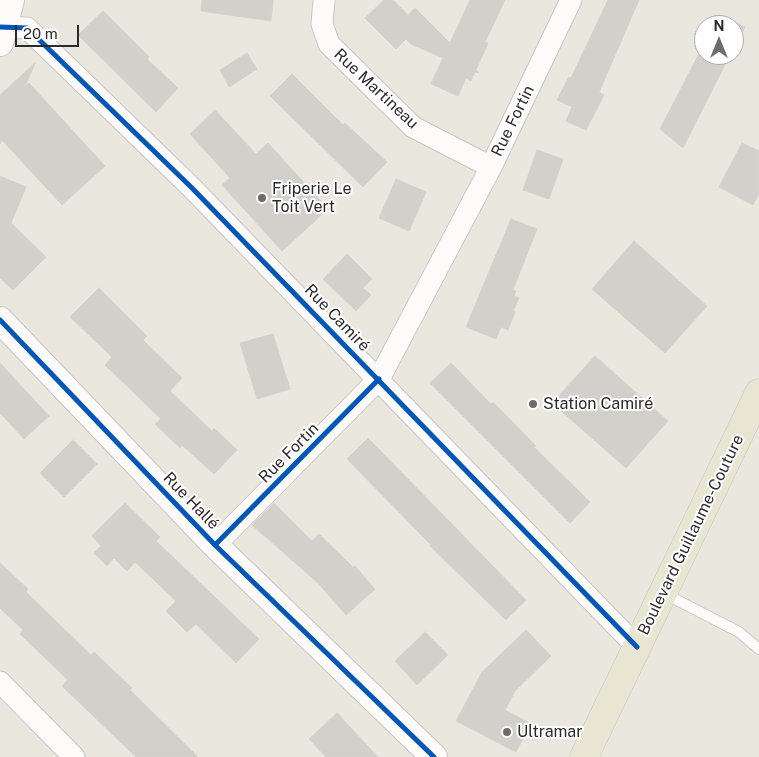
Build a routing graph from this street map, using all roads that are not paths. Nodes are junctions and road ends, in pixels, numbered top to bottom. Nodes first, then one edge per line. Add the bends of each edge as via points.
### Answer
1 (11, 0) edge
2 (324, 0) edge
3 (571, 0) edge
4 (2, 32) edge
5 (491, 167) junction
6 (0, 320) edge
7 (379, 379) junction
8 (759, 393) edge
9 (216, 545) junction
10 (662, 592) junction
11 (637, 647) junction
12 (759, 649) edge
13 (0, 682) edge
14 (74, 757) edge
15 (434, 757) edge
16 (584, 757) edge

1 - 4 street
2 - 5 street, Rue Martineau via 322,24 329,44 413,127
3 - 5 street, Rue Fortin
4 - 7 street, Rue Camiré via 28,28 192,188
5 - 7 street, Rue Fortin
6 - 9 street, Rue Hallé
7 - 9 street, Rue Fortin
7 - 11 street, Rue Camiré
8 - 10 main road, Boulevard Guillaume-Couture
9 - 15 street, Rue Hallé
10 - 11 main road, Boulevard Guillaume-Couture
10 - 12 lane via 739,632
11 - 16 main road, Boulevard Guillaume-Couture
13 - 14 street

